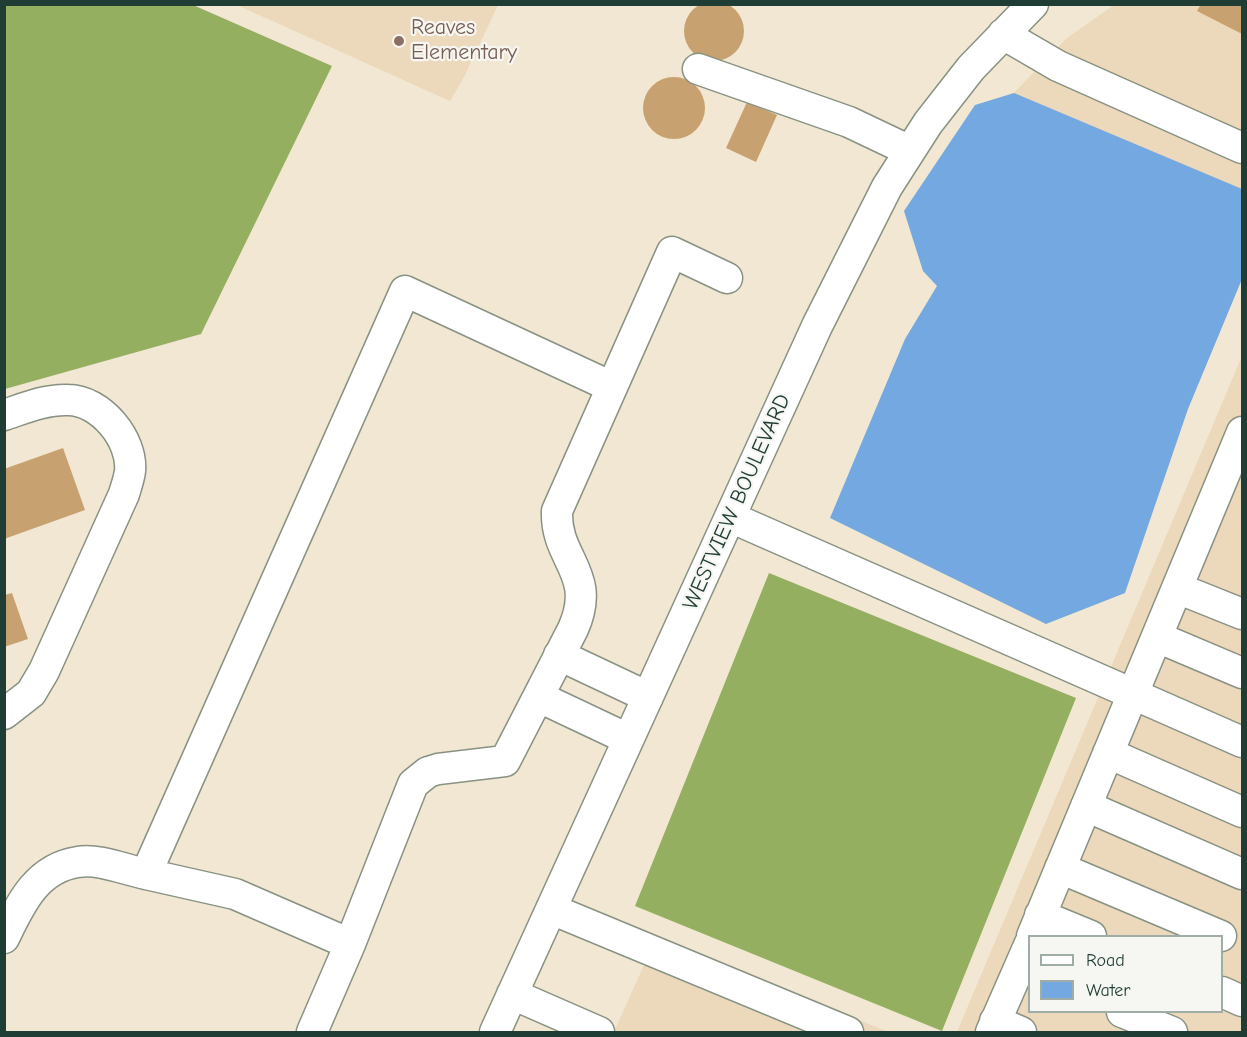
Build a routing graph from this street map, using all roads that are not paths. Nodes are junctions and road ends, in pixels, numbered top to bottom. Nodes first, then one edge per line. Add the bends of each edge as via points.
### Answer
1 (1033, 4) edge
2 (1003, 34) junction
3 (698, 69) dead end
4 (1242, 148) edge
5 (910, 152) junction
6 (727, 278) dead end
7 (612, 387) junction
8 (4, 415) edge
9 (1242, 432) edge
10 (730, 517) junction
11 (1177, 588) junction
12 (1242, 614) edge
13 (1157, 637) junction
14 (559, 655) junction
15 (1242, 673) edge
16 (1132, 694) junction
17 (539, 697) junction
18 (648, 697) junction
19 (4, 714) edge
20 (628, 739) junction
21 (1242, 742) edge
22 (1108, 753) junction
23 (1086, 806) junction
24 (1242, 812) edge
25 (1060, 868) junction
26 (146, 874) junction
27 (1242, 874) edge
28 (551, 909) junction
29 (1036, 926) edge
30 (1085, 935) edge
31 (1216, 935) edge
32 (4, 938) edge
33 (1223, 938) edge
34 (350, 944) junction
35 (1242, 946) edge
36 (1026, 961) edge
37 (1223, 993) edge
38 (512, 994) junction
39 (1242, 1001) edge
40 (1127, 1013) edge
41 (1002, 1029) edge
42 (312, 1032) edge
43 (495, 1032) edge
44 (599, 1032) edge
45 (848, 1032) edge
46 (1172, 1032) edge

1 - 2 street, WESTVIEW BOULEVARD
2 - 4 street via 1058,66
2 - 5 street, WESTVIEW BOULEVARD via 971,68
3 - 5 street via 849,122
5 - 10 street, WESTVIEW BOULEVARD via 887,187 817,326
6 - 7 street via 672,252
7 - 14 street via 557,511 558,530 582,593 578,616
7 - 26 street via 405,291
8 - 19 street via 48,401 80,401 116,428 130,470 123,494 44,671 31,693
9 - 11 street
10 - 16 street
10 - 18 street, WESTVIEW BOULEVARD
11 - 12 street
11 - 13 street
13 - 15 street
13 - 16 street
14 - 17 street
14 - 18 street
16 - 21 street
16 - 22 street
17 - 20 street
17 - 34 street via 505,761 438,769 412,784
18 - 20 street, WESTVIEW BOULEVARD
20 - 28 street, WESTVIEW BOULEVARD
22 - 23 street
22 - 24 street
23 - 25 street
23 - 27 street
25 - 29 street
25 - 31 street
26 - 32 street via 86,862 65,866 30,890
26 - 34 street via 235,894
28 - 38 street, WESTVIEW BOULEVARD
28 - 45 street
29 - 30 street
33 - 35 street
34 - 42 street
36 - 41 street
37 - 39 street
38 - 43 street, WESTVIEW BOULEVARD
38 - 44 street
40 - 46 street

